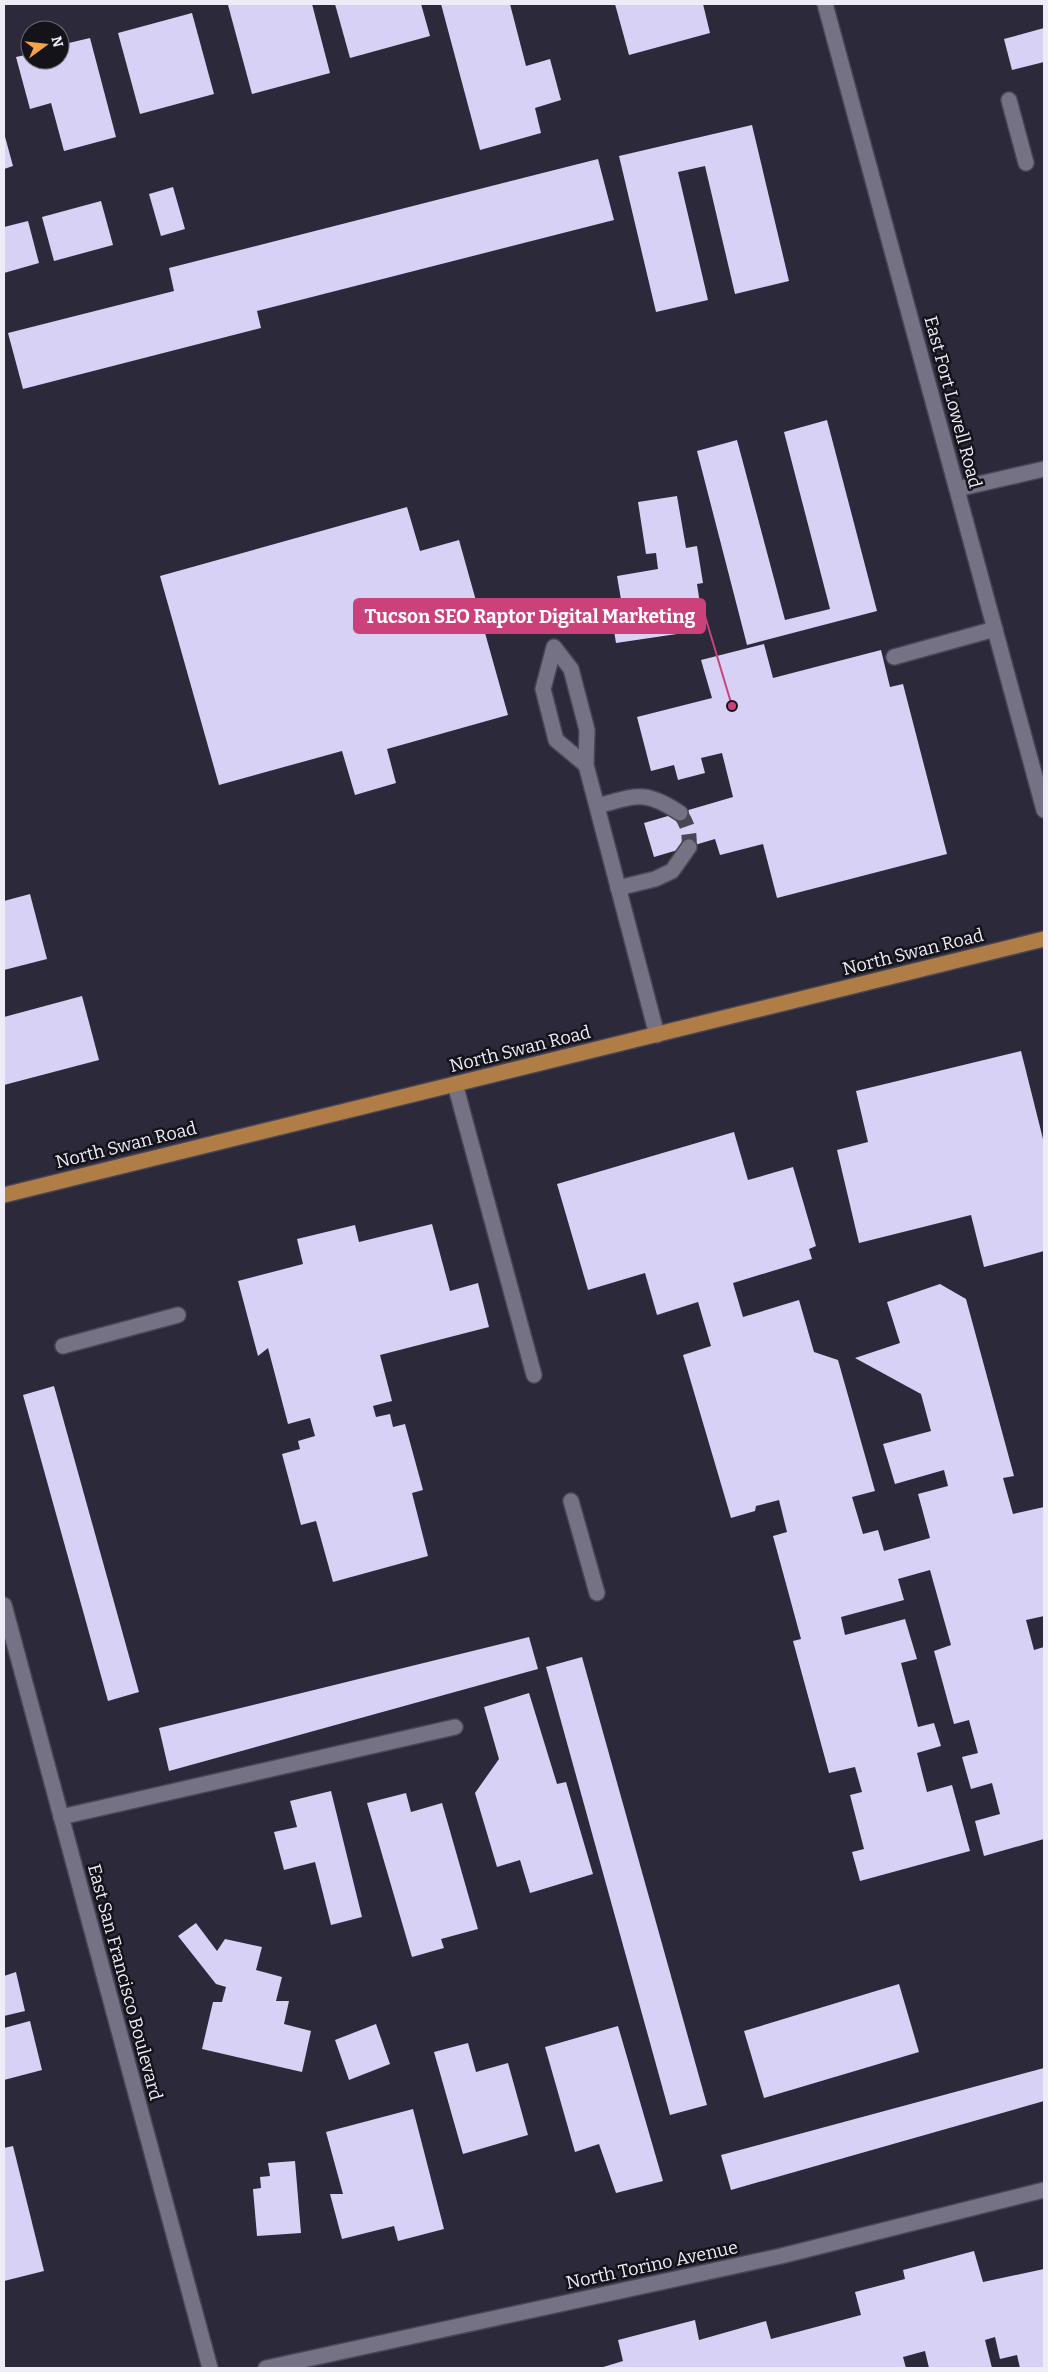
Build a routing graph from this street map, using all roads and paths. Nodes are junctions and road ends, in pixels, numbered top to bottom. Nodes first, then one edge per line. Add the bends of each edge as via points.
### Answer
1 (825, 4) edge
2 (1009, 100) dead end
3 (1026, 163) dead end
4 (1044, 469) edge
5 (957, 489) junction
6 (995, 629) junction
7 (894, 657) dead end
8 (586, 765) junction
9 (597, 806) junction
10 (1044, 810) edge
11 (680, 813) tunnel mouth
12 (689, 847) tunnel mouth
13 (618, 888) junction
14 (1044, 939) edge
15 (657, 1034) junction
16 (455, 1084) junction
17 (4, 1194) edge
18 (178, 1315) dead end
19 (63, 1346) dead end
20 (534, 1375) dead end
21 (571, 1500) dead end
22 (597, 1593) dead end
23 (4, 1605) edge
24 (455, 1727) dead end
25 (61, 1817) junction
26 (1044, 2190) edge
27 (210, 2368) edge
28 (266, 2368) edge

1 - 5 street, East Fort Lowell Road
2 - 3 street
4 - 5 street
5 - 6 street, East Fort Lowell Road
6 - 7 street
6 - 10 street, East Fort Lowell Road
8 - 8 street via 585,722 570,669 554,647 543,689 556,740
8 - 9 street
9 - 11 street via 642,795
9 - 13 street
12 - 13 street via 672,871 655,879
13 - 15 street
14 - 15 main road, North Swan Road
15 - 16 main road, North Swan Road
16 - 17 main road, North Swan Road
16 - 20 street
18 - 19 street
21 - 22 street
23 - 25 street, East San Francisco Boulevard
24 - 25 street
25 - 27 street, East San Francisco Boulevard
26 - 28 street, North Torino Avenue via 782,2256

